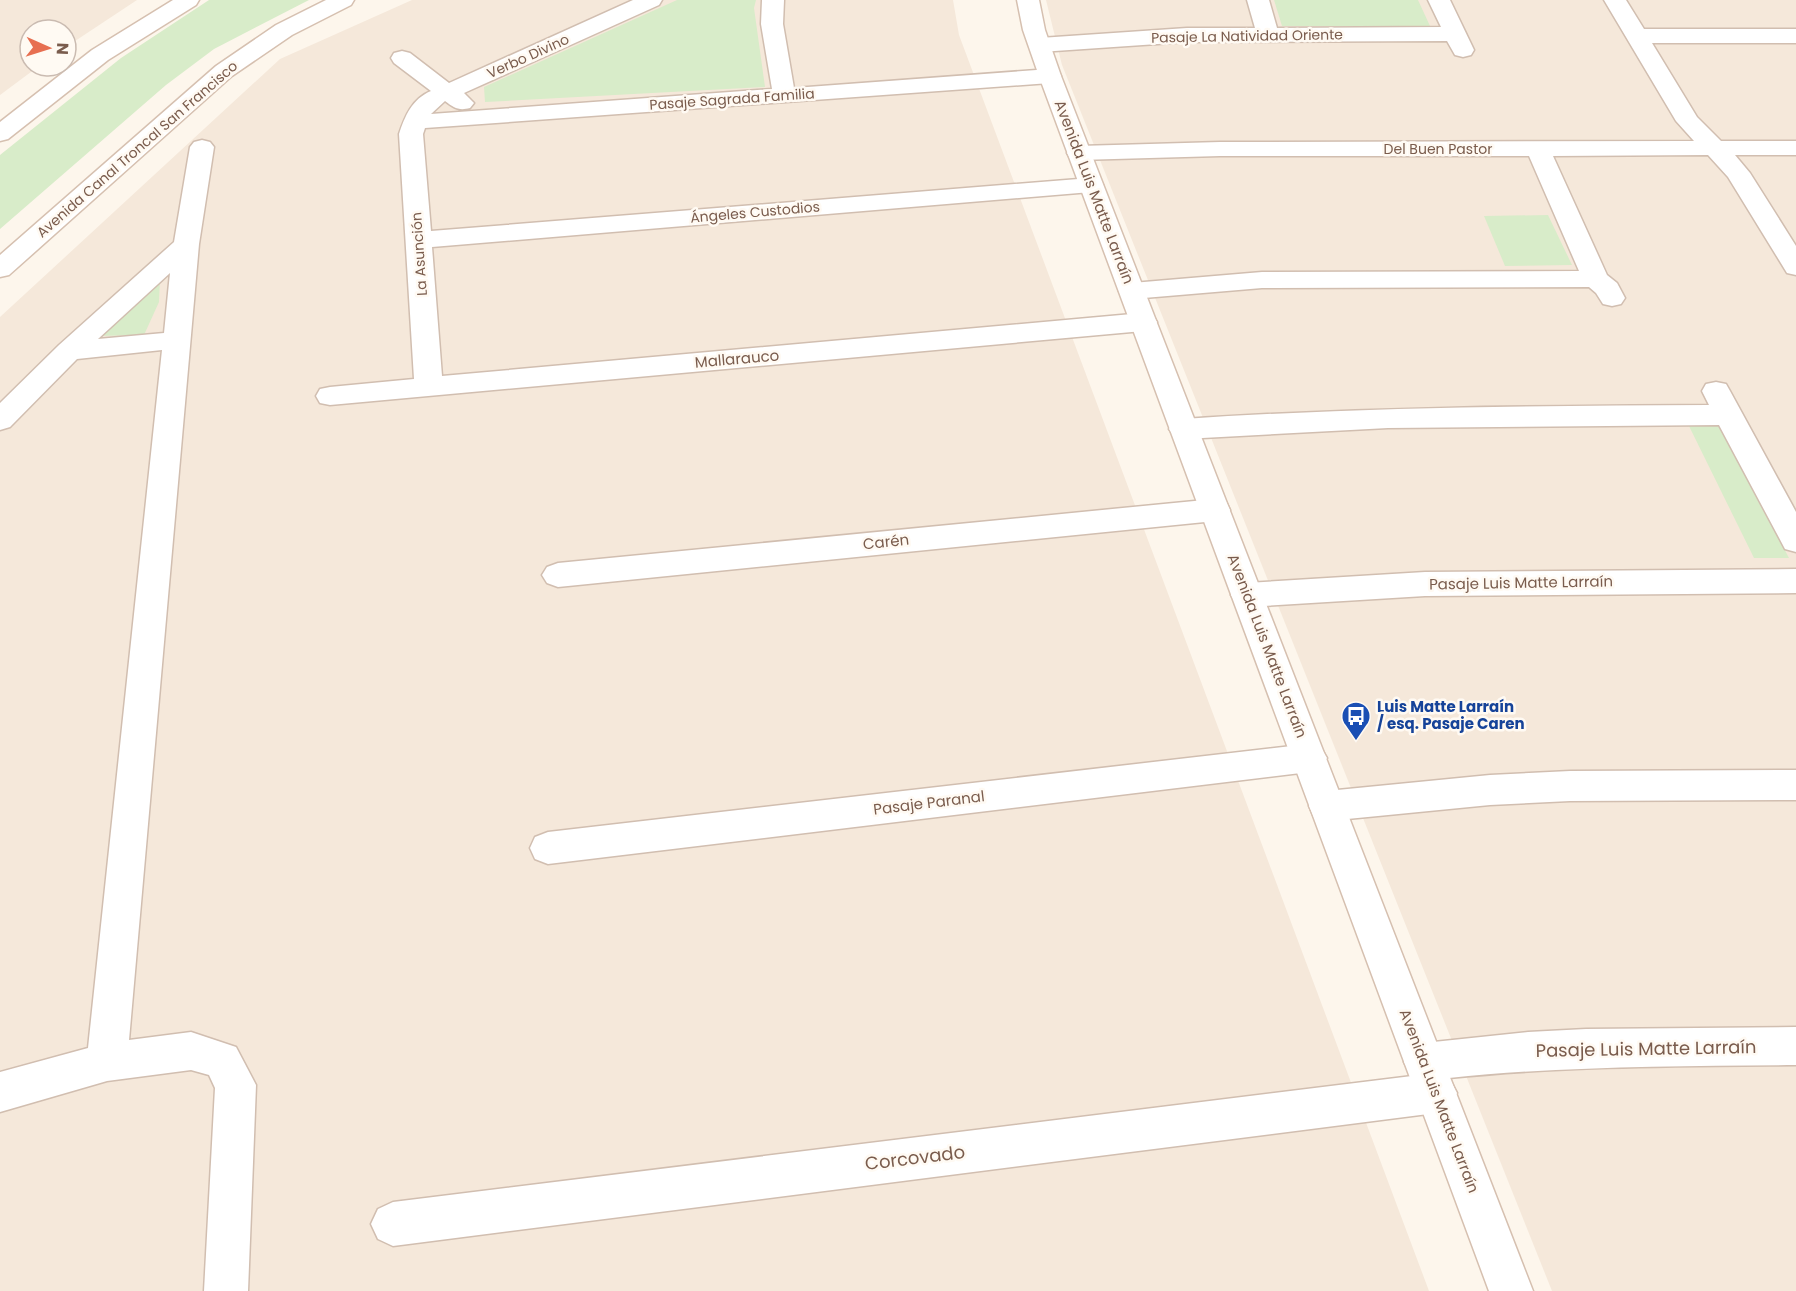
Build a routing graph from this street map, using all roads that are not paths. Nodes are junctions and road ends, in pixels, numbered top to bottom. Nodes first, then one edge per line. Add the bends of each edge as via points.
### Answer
1 (188, 0) edge
2 (343, 0) edge
3 (651, 0) edge
4 (773, 0) edge
5 (1028, 0) edge
6 (1258, 0) edge
7 (1439, 0) edge
8 (1615, 0) edge
9 (1268, 34) junction
10 (1637, 36) junction
11 (1796, 36) edge
12 (402, 58) dead end
13 (1045, 60) junction
14 (447, 92) junction
15 (783, 95) junction
16 (480, 117) junction
17 (413, 122) junction
18 (0, 134) edge
19 (202, 147) dead end
20 (1538, 148) junction
21 (1714, 148) junction
22 (1796, 148) edge
23 (1079, 153) junction
24 (1091, 185) junction
25 (419, 240) junction
26 (186, 244) junction
27 (1796, 267) edge
28 (0, 269) edge
29 (1132, 291) junction
30 (1143, 322) junction
31 (177, 340) junction
32 (69, 351) junction
33 (429, 387) junction
34 (330, 396) dead end
35 (0, 420) edge
36 (1184, 429) junction
37 (1215, 510) junction
38 (1796, 541) edge
39 (558, 575) dead end
40 (1796, 581) edge
41 (1247, 595) junction
42 (1309, 758) junction
43 (1796, 785) edge
44 (1327, 806) junction
45 (548, 848) dead end
46 (1796, 1046) edge
47 (108, 1062) junction
48 (1430, 1077) junction
49 (0, 1092) edge
50 (393, 1224) dead end
51 (226, 1291) edge
52 (1511, 1291) edge

1 - 18 street via 100,55
2 - 28 street, Avenida Canal Troncal San Francisco via 284,30 224,71
3 - 14 street, Verbo Divino
4 - 15 street via 772,24
5 - 13 street, Avenida Luis Matte Larraín
6 - 9 street
7 - 9 street, Pasaje La Natividad Oriente via 1459,43
8 - 10 street
9 - 13 street, Pasaje La Natividad Oriente via 1187,35
10 - 11 street
10 - 21 street via 1688,121
12 - 14 street
13 - 15 street, Pasaje Sagrada Familia
13 - 23 street, Avenida Luis Matte Larraín
14 - 16 street
14 - 17 street, Verbo Divino via 424,106
15 - 16 street, Pasaje Sagrada Familia
16 - 17 street, Pasaje Sagrada Familia
17 - 25 street, La Asunción
19 - 26 street
20 - 21 street, Del Buen Pastor
20 - 23 street, Del Buen Pastor
20 - 29 street via 1604,288 1262,279
21 - 22 street, Del Buen Pastor
21 - 27 street via 1738,173
23 - 24 street, Avenida Luis Matte Larraín
24 - 25 street, Ángeles Custodios
24 - 29 street, Avenida Luis Matte Larraín
25 - 33 street, La Asunción
26 - 31 street
26 - 32 street
29 - 30 street, Avenida Luis Matte Larraín
30 - 33 street, Mallarauco
30 - 36 street, Avenida Luis Matte Larraín
31 - 32 street
31 - 47 street
32 - 35 street
33 - 34 street, Mallarauco
36 - 37 street, Avenida Luis Matte Larraín
36 - 38 street via 1282,421 1722,403
37 - 39 street, Carén
37 - 41 street, Avenida Luis Matte Larraín
40 - 41 street, Pasaje Luis Matte Larraín via 1437,584
41 - 42 street, Avenida Luis Matte Larraín
42 - 44 street, Avenida Luis Matte Larraín
42 - 45 street, Pasaje Paranal
43 - 44 street via 1570,786
44 - 48 street, Avenida Luis Matte Larraín
46 - 48 street, Pasaje Luis Matte Larraín via 1528,1051
47 - 49 street
47 - 51 street via 191,1051 222,1060 236,1085
48 - 50 street, Corcovado
48 - 52 street, Avenida Luis Matte Larraín

